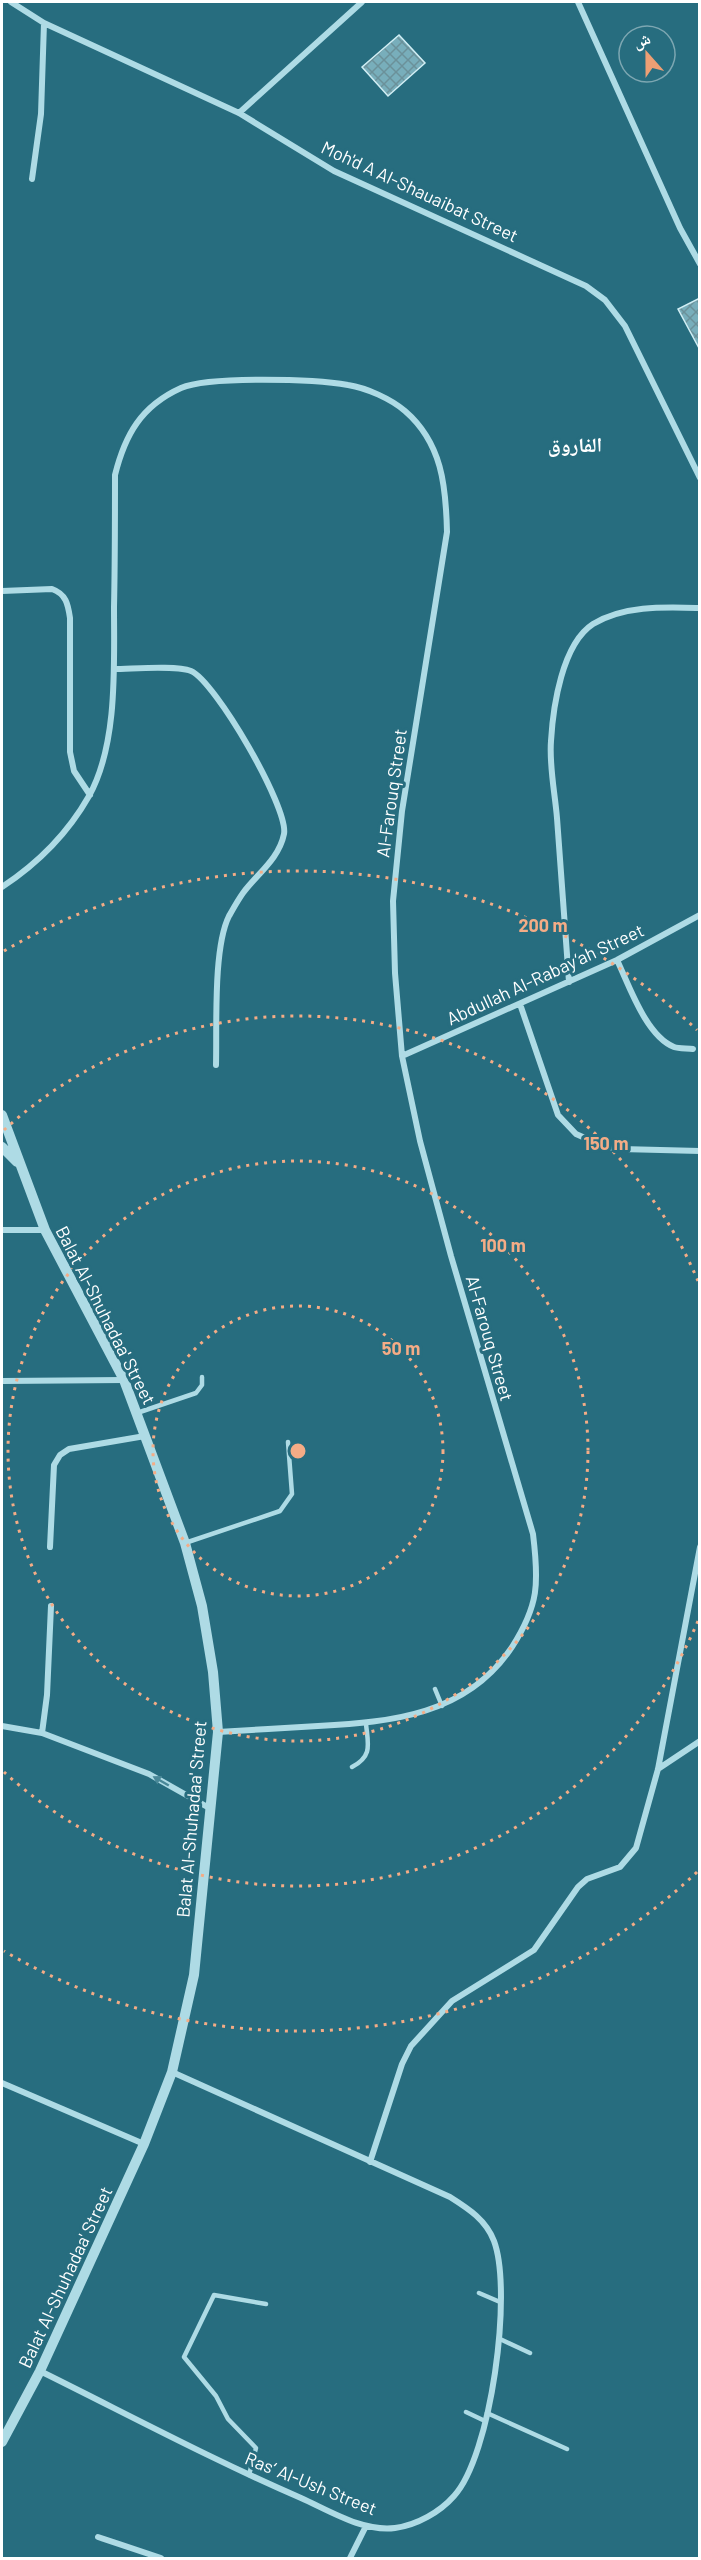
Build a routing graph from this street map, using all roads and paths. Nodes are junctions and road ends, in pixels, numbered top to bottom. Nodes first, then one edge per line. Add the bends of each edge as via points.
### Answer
1 (11, 2) edge
2 (362, 2) edge
3 (578, 2) edge
4 (44, 23) junction
5 (239, 113) junction
6 (32, 180) dead end
7 (699, 264) edge
8 (699, 478) edge
9 (2, 591) edge
10 (699, 608) edge
11 (114, 669) junction
12 (90, 795) junction
13 (2, 886) edge
14 (699, 915) edge
15 (617, 960) junction
16 (569, 982) junction
17 (520, 1004) junction
18 (693, 1049) dead end
19 (402, 1056) junction
20 (216, 1065) dead end
21 (2, 1115) edge
22 (2, 1147) edge
23 (699, 1151) edge
24 (18, 1162) junction
25 (2, 1230) edge
26 (45, 1230) junction
27 (202, 1377) dead end
28 (124, 1380) junction
29 (2, 1381) edge
30 (137, 1413) junction
31 (146, 1436) junction
32 (288, 1442) dead end
33 (185, 1542) junction
34 (50, 1546) dead end
35 (699, 1547) edge
36 (51, 1606) dead end
37 (435, 1689) dead end
38 (442, 1706) junction
39 (366, 1724) junction
40 (2, 1726) edge
41 (218, 1732) junction
42 (42, 1733) junction
43 (699, 1741) edge
44 (352, 1767) dead end
45 (658, 1769) junction
46 (212, 1810) junction
47 (172, 2072) junction
48 (2, 2083) edge
49 (144, 2144) junction
50 (370, 2162) junction
51 (479, 2293) dead end
52 (500, 2302) junction
53 (266, 2304) dead end
54 (500, 2339) junction
55 (530, 2354) dead end
56 (40, 2371) junction
57 (466, 2412) dead end
58 (487, 2413) junction
59 (486, 2421) junction
60 (2, 2442) edge
61 (567, 2449) dead end
62 (249, 2475) junction
63 (366, 2526) junction
64 (98, 2537) dead end
65 (162, 2559) edge
66 (350, 2559) edge

1 - 4 street, Moh'd A Al-Shauaibat Street
2 - 5 street
3 - 7 street
4 - 5 street, Moh'd A Al-Shauaibat Street
4 - 6 street via 41,114
5 - 8 street, Moh'd A Al-Shauaibat Street via 334,171 557,271 605,300 625,326
9 - 12 street via 52,590 66,600 70,618 70,752 74,771
10 - 16 street via 655,607 610,615 591,625 579,639 562,674 551,744
11 - 12 street, Al-Farouq Street via 103,759
11 - 19 street, Al-Farouq Street via 115,475 122,446 135,423 157,403 180,388 205,381 349,385 405,411 427,436 440,463 446,490 447,532 402,811 393,901 394,973
11 - 20 street via 184,669 198,675 226,711 269,784 284,820 281,844 243,893 228,918 220,945
12 - 13 street, Al-Farouq Street via 60,836 28,869
14 - 15 street, Abdullah Al-Rabay‘ah Street
15 - 16 street, Abdullah Al-Rabay‘ah Street
15 - 18 street via 644,1017 660,1036 674,1047
16 - 17 street, Abdullah Al-Rabay‘ah Street
17 - 19 street, Abdullah Al-Rabay‘ah Street
17 - 23 street via 558,1115 576,1134 621,1149
19 - 38 street, Al-Farouq Street via 420,1141 533,1534 537,1563 536,1595 526,1625 501,1663 474,1688
21 - 24 street, Balat Al-Shuhadaa' Street
22 - 24 street, Balat Al-Shuhadaa' Street
24 - 26 street, Balat Al-Shuhadaa' Street
25 - 26 street
26 - 28 street, Balat Al-Shuhadaa' Street
27 - 30 lane via 196,1393
28 - 29 street
28 - 30 street, Balat Al-Shuhadaa' Street
30 - 31 street, Balat Al-Shuhadaa' Street
31 - 33 street, Balat Al-Shuhadaa' Street
31 - 34 street via 69,1449 60,1455 54,1465
32 - 33 lane via 292,1494 280,1511
33 - 41 street, Balat Al-Shuhadaa' Street via 202,1606
35 - 45 street
36 - 42 street
37 - 38 lane
38 - 39 street, Al-Farouq Street
39 - 41 street, Al-Farouq Street
39 - 44 lane via 367,1754
40 - 42 street
41 - 46 street, Balat Al-Shuhadaa' Street
46 -> 42 street via 149,1774
43 - 45 street
45 - 50 street via 636,1848 620,1867 587,1879 563,1906 534,1950 452,2001 411,2046
46 - 47 street, Balat Al-Shuhadaa' Street via 194,1975
47 - 49 street, Balat Al-Shuhadaa' Street
47 - 50 street, Ras‘ Al-Ush Street
48 - 49 street
49 - 56 street, Balat Al-Shuhadaa' Street
50 - 52 street, Ras‘ Al-Ush Street via 450,2197 487,2226 499,2260
51 - 52 lane
52 - 54 street, Ras‘ Al-Ush Street
53 - 62 lane via 214,2295 184,2357 216,2396 228,2419 256,2448
54 - 55 lane
54 - 58 street, Ras‘ Al-Ush Street
56 - 60 street, Balat Al-Shuhadaa' Street
56 - 62 street, Ras‘ Al-Ush Street
57 - 59 lane
58 - 59 street, Ras‘ Al-Ush Street
58 - 61 lane
59 - 63 street, Ras‘ Al-Ush Street via 470,2469 456,2495 438,2511 416,2523 395,2528
62 - 63 street, Ras‘ Al-Ush Street
63 - 66 street
64 - 65 street

